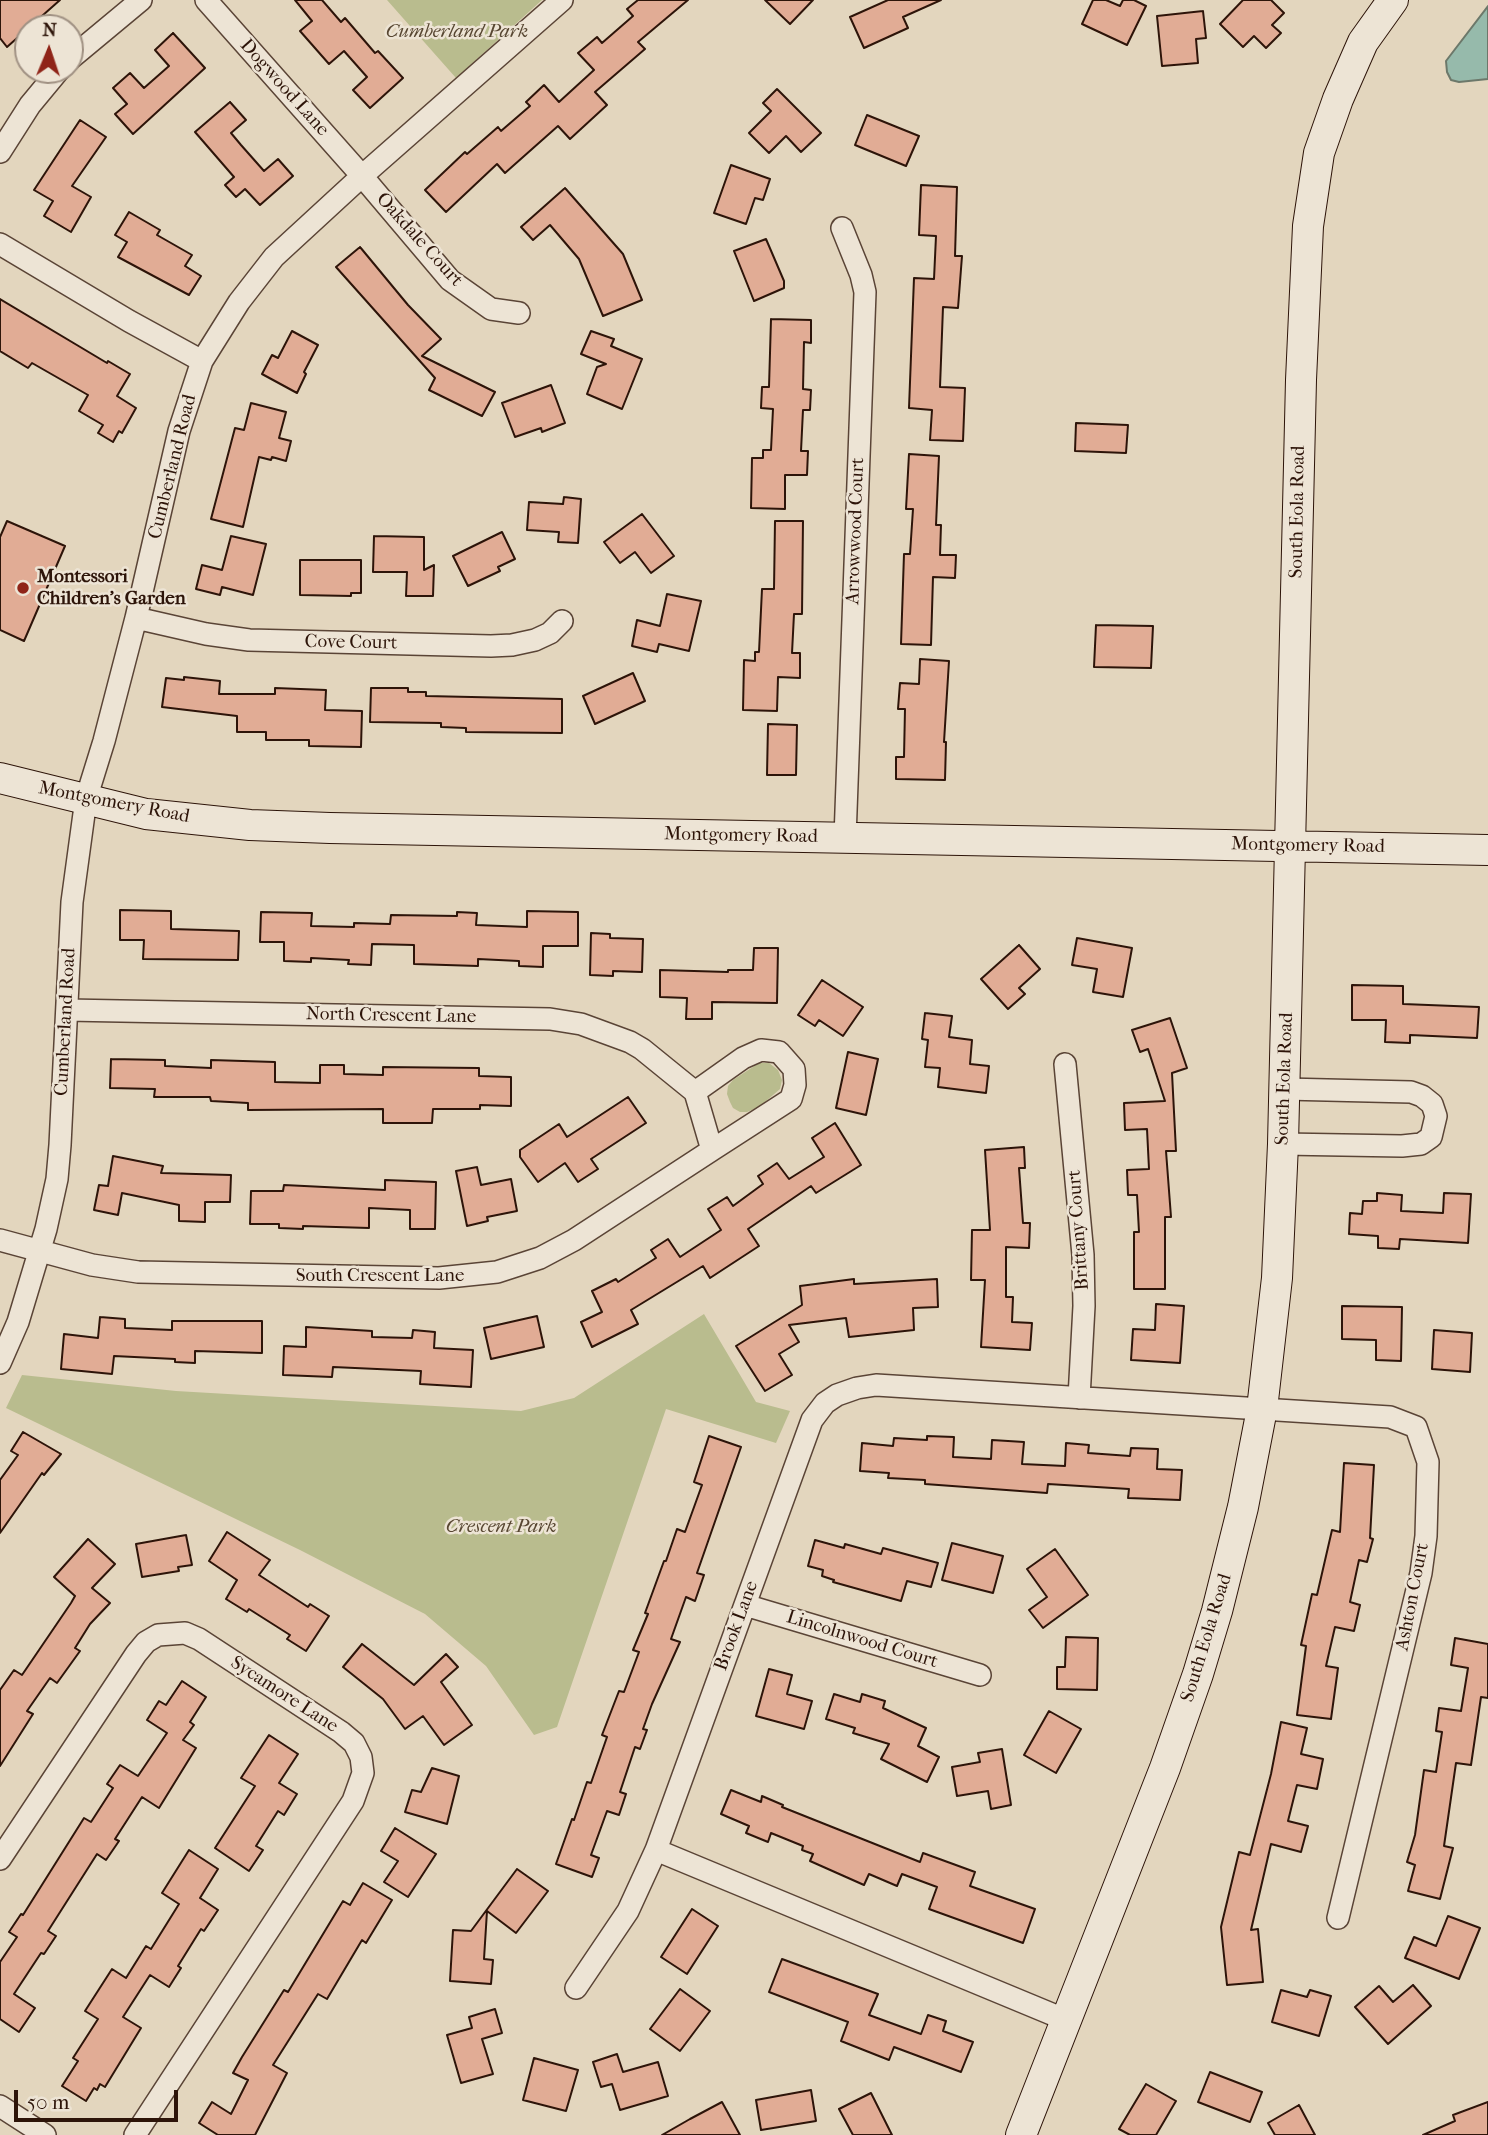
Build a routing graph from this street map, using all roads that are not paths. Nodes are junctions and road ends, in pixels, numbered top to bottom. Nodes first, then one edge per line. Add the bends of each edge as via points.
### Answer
1 (141, 0) edge
2 (206, 0) edge
3 (562, 0) edge
4 (1393, 0) edge
5 (84, 48) edge
6 (47, 84) edge
7 (0, 152) edge
8 (362, 176) junction
9 (842, 228) dead end
10 (0, 244) edge
11 (519, 313) dead end
12 (202, 360) junction
13 (136, 618) junction
14 (562, 621) dead end
15 (0, 778) edge
16 (86, 799) junction
17 (845, 838) junction
18 (1290, 845) junction
19 (1488, 850) edge
20 (67, 1010) junction
21 (1065, 1064) dead end
22 (1285, 1089) junction
23 (695, 1092) junction
24 (1283, 1144) junction
25 (712, 1150) junction
26 (0, 1240) edge
27 (39, 1251) junction
28 (0, 1363) edge
29 (1079, 1398) junction
30 (1262, 1409) junction
31 (745, 1605) junction
32 (980, 1675) dead end
33 (656, 1850) junction
34 (0, 1859) edge
35 (1338, 1918) dead end
36 (576, 1988) dead end
37 (1066, 2020) junction
38 (0, 2106) edge
39 (45, 2135) edge
40 (135, 2135) edge
41 (1021, 2135) edge

1 - 5 street
2 - 8 street, Dogwood Lane
3 - 8 street, Cumberland Road
4 - 18 street, South Eola Road via 1363,42 1338,99 1311,192
6 - 7 street
8 - 11 street, Oakdale Court via 450,280 491,309
8 - 12 street, Cumberland Road via 274,257
9 - 17 street, Arrowwood Court via 865,292
10 - 12 street
12 - 13 street, Cumberland Road via 179,431
13 - 14 street, Cove Court via 249,640 491,646 535,640
13 - 16 street, Cumberland Road
15 - 16 street, Montgomery Road
16 - 17 street, Montgomery Road via 146,814 250,825
16 - 20 street, Cumberland Road via 72,902
17 - 18 street, Montgomery Road
18 - 19 street, Montgomery Road
18 - 22 street, South Eola Road
20 - 23 street, North Crescent Lane via 550,1019 630,1042
20 - 27 street, Cumberland Road via 57,1179
21 - 29 street, Brittany Court via 1083,1255
22 - 24 street, South Eola Road
22 - 24 street via 1411,1092 1432,1104 1436,1116 1431,1137 1421,1144
23 - 25 street
23 - 25 street, South Crescent Lane via 743,1058 761,1051 779,1052 794,1069 791,1099
24 - 30 street, South Eola Road via 1277,1278
25 - 27 street, South Crescent Lane via 540,1258 472,1276 138,1272
26 - 27 street, South Crescent Lane
27 - 28 street, Cumberland Road via 19,1322
29 - 30 street, Brook Lane
29 - 31 street, Brook Lane via 876,1385 825,1403 812,1420
30 - 35 street, Ashton Court via 1390,1417 1416,1427 1428,1462 1421,1573
30 - 37 street, South Eola Road via 1217,1611 1198,1674
31 - 32 street, Lincolnwood Court
31 - 33 street, Brook Lane
33 - 36 street, Brook Lane via 628,1911
33 - 37 street
34 - 40 street, Sycamore Lane via 135,1654 158,1635 186,1633 199,1639 341,1732 361,1757 363,1773 353,1801
37 - 41 street, South Eola Road
38 - 39 street

